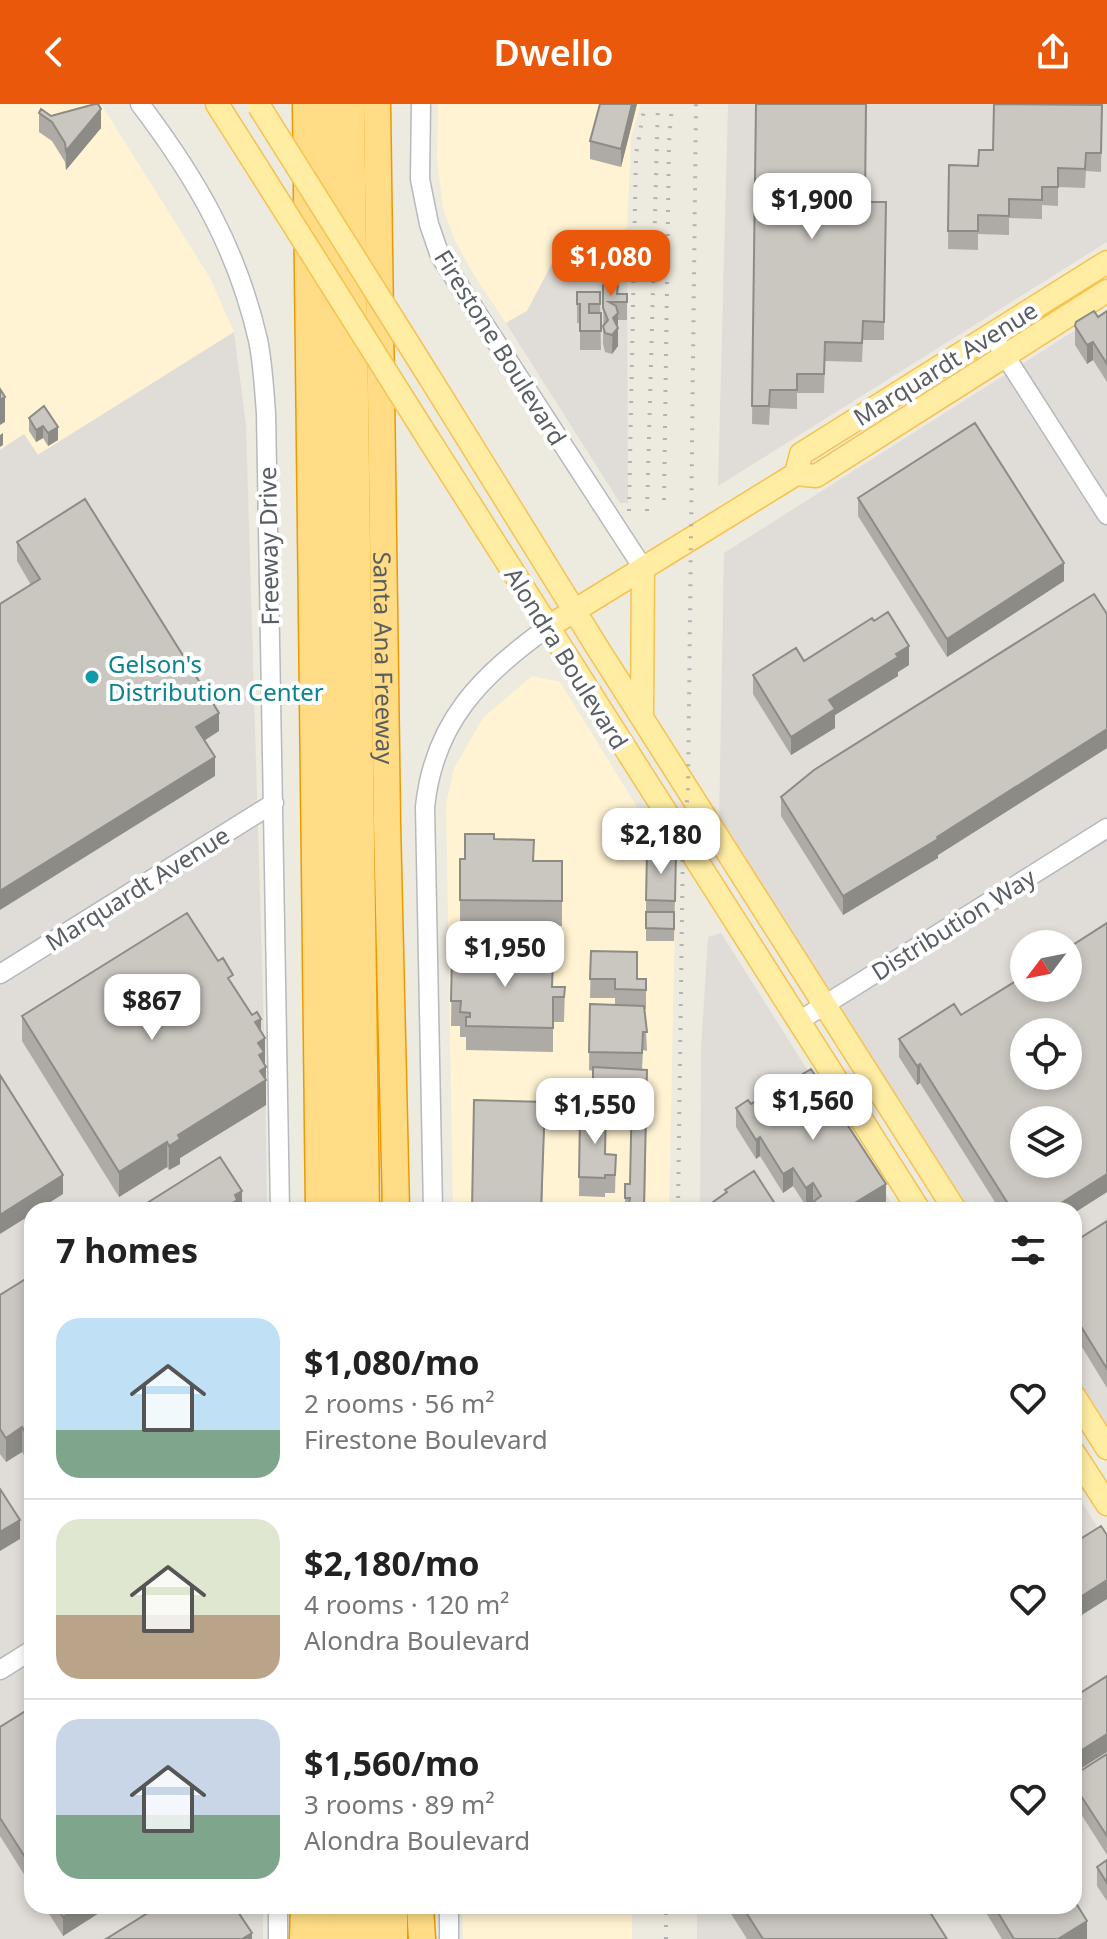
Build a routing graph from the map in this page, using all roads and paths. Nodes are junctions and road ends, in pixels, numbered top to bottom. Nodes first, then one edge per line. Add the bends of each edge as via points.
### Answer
1 (140, 104) edge
2 (217, 104) edge
3 (306, 104) edge
4 (326, 104) edge
5 (351, 104) edge
6 (377, 104) edge
7 (421, 104) edge
8 (258, 105) edge
9 (1107, 262) edge
10 (1107, 291) edge
11 (992, 334) junction
12 (1005, 355) junction
13 (796, 474) junction
14 (1107, 515) edge
15 (643, 568) junction
16 (575, 611) junction
17 (548, 627) junction
18 (642, 718) junction
19 (274, 803) junction
20 (1107, 828) edge
21 (0, 974) edge
22 (824, 1005) junction
23 (799, 1021) junction
24 (280, 1202) edge
25 (319, 1202) edge
26 (343, 1202) edge
27 (366, 1202) edge
28 (396, 1202) edge
29 (433, 1202) edge
30 (914, 1202) edge
31 (950, 1202) edge
32 (1082, 1409) edge
33 (1107, 1448) edge
34 (1082, 1465) edge
35 (1107, 1504) edge
36 (24, 1655) edge
37 (0, 1670) edge
38 (278, 1914) edge
39 (304, 1914) edge
40 (323, 1914) edge
41 (347, 1914) edge
42 (368, 1914) edge
43 (394, 1914) edge
44 (420, 1914) edge
45 (449, 1914) edge
46 (278, 1939) edge
47 (303, 1939) edge
48 (323, 1939) edge
49 (348, 1939) edge
50 (368, 1939) edge
51 (394, 1939) edge
52 (422, 1939) edge
53 (449, 1939) edge

1 - 19 street, Freeway Drive via 191,174 228,244 259,343 266,413
2 - 17 main road, Alondra Boulevard, bridge
3 - 25 highway
4 - 26 highway
5 - 27 highway
6 - 28 highway, Santa Ana Freeway
7 - 15 street, Firestone Boulevard via 420,179 440,256
8 - 16 main road, Alondra Boulevard, bridge
9 - 11 main road, Marquardt Avenue
10 - 12 main road, Marquardt Avenue
11 - 12 street
11 - 13 main road, Marquardt Avenue via 801,454
12 - 13 main road, Marquardt Avenue via 816,476
12 - 14 street
13 - 15 main road, Marquardt Avenue
15 - 16 main road, Marquardt Avenue
15 - 18 main road
16 - 17 main road, Marquardt Avenue
16 - 18 main road, Alondra Boulevard
17 - 23 main road, Alondra Boulevard
17 - 29 street via 475,688 443,736 427,783
18 - 22 main road, Alondra Boulevard
19 - 21 street, Marquardt Avenue
19 - 24 street, Freeway Drive
20 - 22 street, Distribution Way
22 - 23 street, Distribution Way
22 - 31 main road, Alondra Boulevard
23 - 30 main road, Alondra Boulevard
32 - 33 main road
34 - 35 main road
36 - 37 street
38 - 46 street
39 - 47 highway
40 - 48 highway
41 - 49 highway
42 - 50 highway
43 - 51 highway
44 - 52 highway
45 - 53 street

